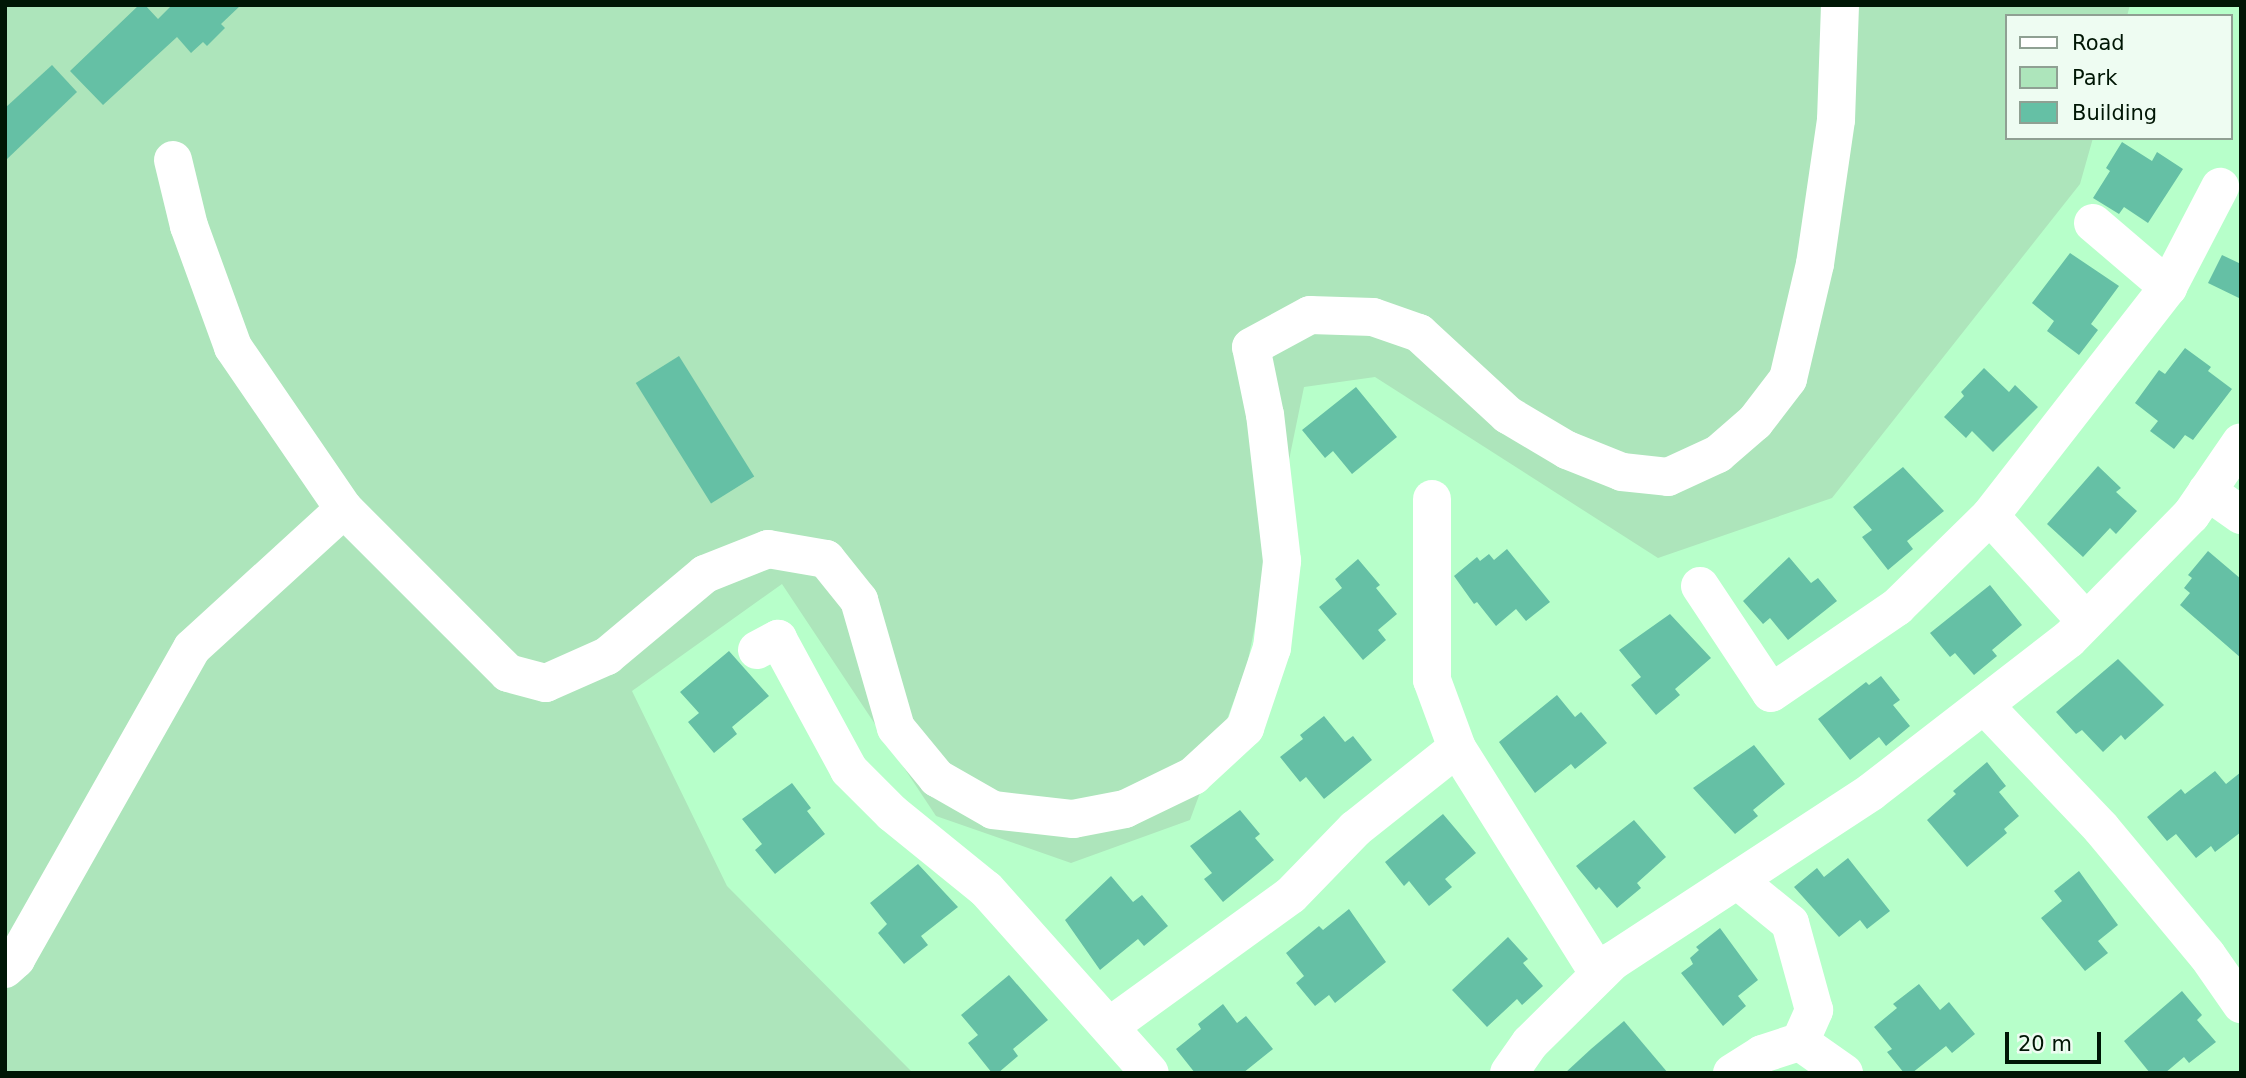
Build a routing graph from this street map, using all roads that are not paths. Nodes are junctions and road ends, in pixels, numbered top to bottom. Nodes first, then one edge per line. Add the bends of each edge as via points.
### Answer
1 (1840, 5) edge
2 (173, 160) dead end
3 (2220, 187) dead end
4 (2093, 223) dead end
5 (2168, 287) junction
6 (2241, 442) edge
7 (2207, 491) junction
8 (1432, 499) dead end
9 (344, 509) junction
10 (2241, 515) edge
11 (1990, 516) junction
12 (1700, 586) dead end
13 (2087, 621) junction
14 (757, 650) dead end
15 (1984, 705) junction
16 (1457, 748) junction
17 (1737, 880) junction
18 (5, 969) edge
19 (1599, 974) junction
20 (2241, 1004) edge
21 (1110, 1026) junction
22 (1800, 1042) junction
23 (1150, 1073) edge
24 (1509, 1073) edge
25 (1732, 1073) edge
26 (1844, 1073) edge

1 - 9 street via 1836,120 1815,264 1788,379 1755,422 1718,454 1668,477 1622,472 1567,450 1508,415 1419,333 1373,317 1310,316 1251,347 1265,415 1282,561 1272,648 1245,728 1193,776 1125,809 1073,819 993,810 937,778 896,728 859,600 826,559 768,549 705,573 607,656 546,683 508,673
2 - 9 street via 189,226 233,347
3 - 5 street
4 - 5 street
5 - 11 street
6 - 7 street
7 - 10 street
7 - 13 street via 2191,514
8 - 16 street via 1432,680
9 - 18 street via 192,648 16,959
11 - 12 street via 1897,607 1771,693
11 - 13 street
13 - 15 street
14 - 21 street via 778,639 849,769 892,813 985,889
15 - 17 street via 1871,792
15 - 20 street via 2101,828 2207,955
16 - 19 street
16 - 21 street via 1355,829 1291,895
17 - 19 street
17 - 22 street via 1790,923 1814,1010
19 - 24 street via 1530,1043
21 - 23 street
22 - 25 street via 1762,1054
22 - 26 street

